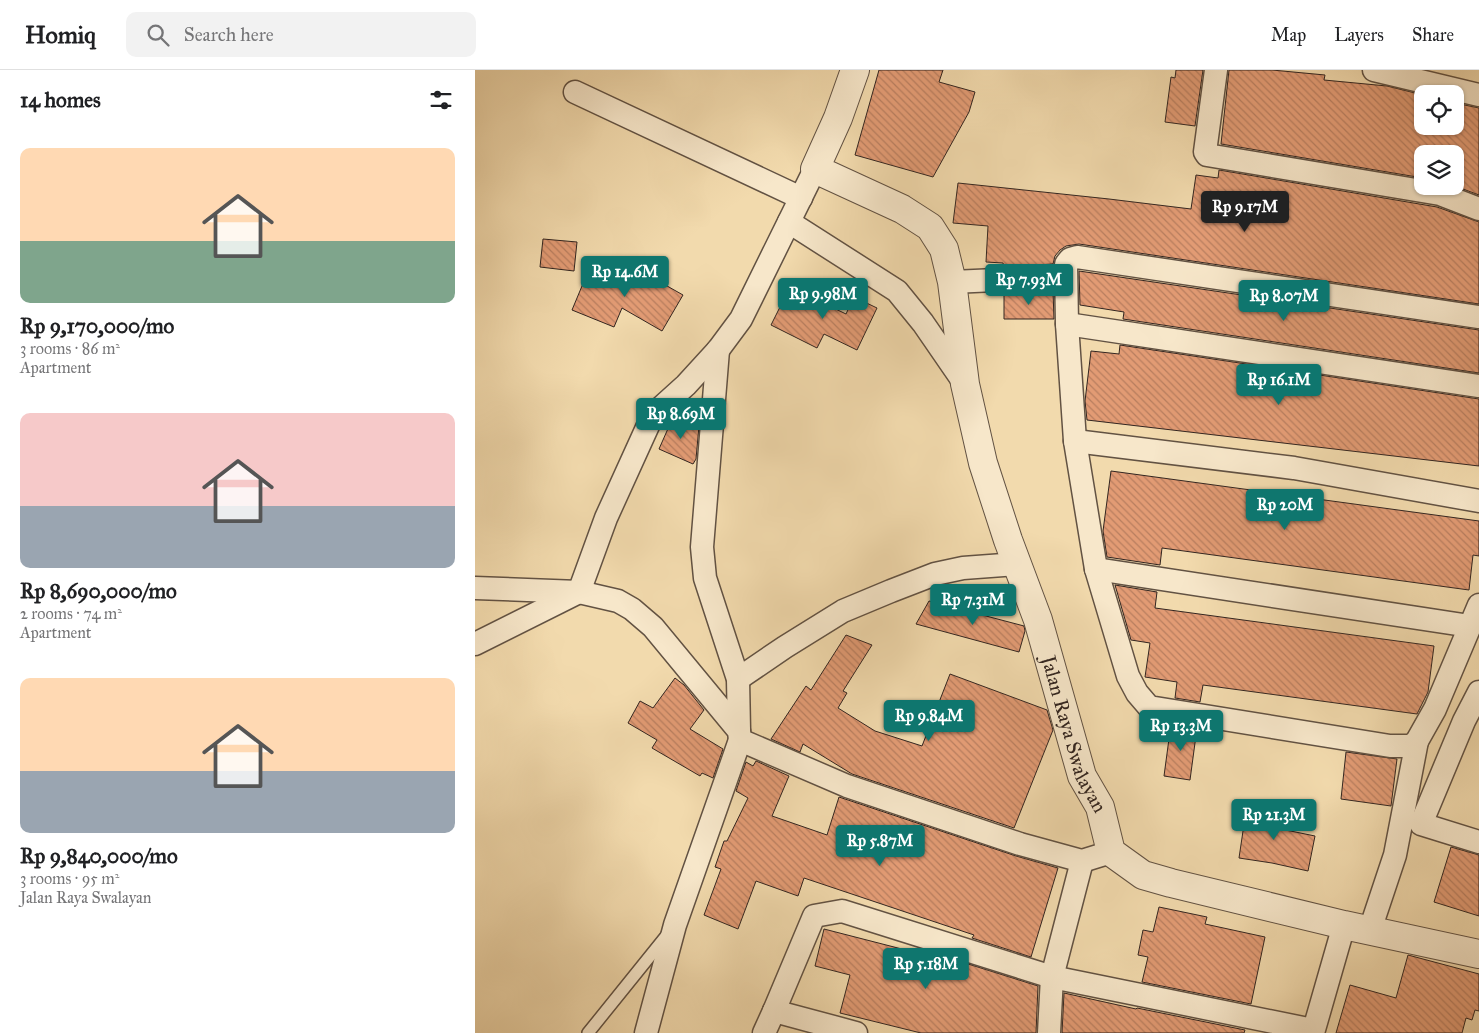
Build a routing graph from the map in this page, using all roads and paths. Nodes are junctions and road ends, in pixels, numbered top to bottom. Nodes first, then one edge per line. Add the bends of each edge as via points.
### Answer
1 (855, 70) edge
2 (1216, 70) edge
3 (1374, 70) edge
4 (575, 92) dead end
5 (1479, 95) edge
6 (815, 169) junction
7 (801, 198) junction
8 (1479, 210) edge
9 (789, 222) junction
10 (1066, 277) junction
11 (952, 282) junction
12 (1479, 317) edge
13 (1067, 324) junction
14 (717, 350) junction
15 (965, 384) junction
16 (1479, 386) edge
17 (1075, 441) junction
18 (1479, 501) edge
19 (1017, 564) junction
20 (1096, 569) junction
21 (475, 588) edge
22 (579, 592) junction
23 (1479, 605) edge
24 (1470, 626) junction
25 (475, 644) edge
26 (738, 679) junction
27 (1479, 692) edge
28 (1471, 723) edge
29 (740, 735) junction
30 (1417, 741) junction
31 (1479, 842) edge
32 (1111, 852) junction
33 (1082, 861) junction
34 (675, 925) junction
35 (1344, 925) junction
36 (1370, 930) junction
37 (1479, 954) edge
38 (1052, 977) junction
39 (775, 1011) junction
40 (825, 1029) edge
41 (1313, 1032) edge
42 (588, 1033) edge
43 (646, 1033) edge
44 (764, 1033) edge
45 (856, 1033) edge
46 (1049, 1033) edge

1 - 6 street
2 - 8 street via 1207,155 1439,194
3 - 5 street
4 - 7 street
6 - 7 street
6 - 11 street, Jalan Raya Swalayan via 902,209 930,227 944,249
7 - 9 street
9 - 14 street via 741,319
9 - 15 street via 897,291
10 - 11 street
10 - 12 street via 1067,261 1077,258
10 - 13 street
11 - 15 street, Jalan Raya Swalayan
13 - 16 street
13 - 17 street
14 - 22 street via 651,419 606,518
14 - 26 street via 702,554 705,578
15 - 19 street, Jalan Raya Swalayan via 983,463
17 - 18 street via 1294,468
17 - 20 street
19 - 26 street via 963,568 935,574 843,610
19 - 32 street, Jalan Raya Swalayan via 1038,620 1082,776 1100,807
20 - 24 street
20 - 30 street via 1128,676 1137,694 1149,707 1390,746 1411,746
21 - 22 street
22 - 25 street
22 - 29 street via 618,601 653,626
23 - 24 street
24 - 30 street via 1435,709
26 - 29 street
27 - 28 street
28 - 31 street via 1421,824
29 - 33 street via 847,786 1020,844
29 - 34 street
30 - 36 street via 1395,855
32 - 33 street
32 - 35 street via 1143,875
33 - 38 street
34 - 42 lane
34 - 43 street
35 - 36 street
35 - 41 street
36 - 37 street
38 - 39 street via 842,911 814,916
38 - 41 street
38 - 46 street
39 - 40 street
39 - 44 street
40 - 45 street

